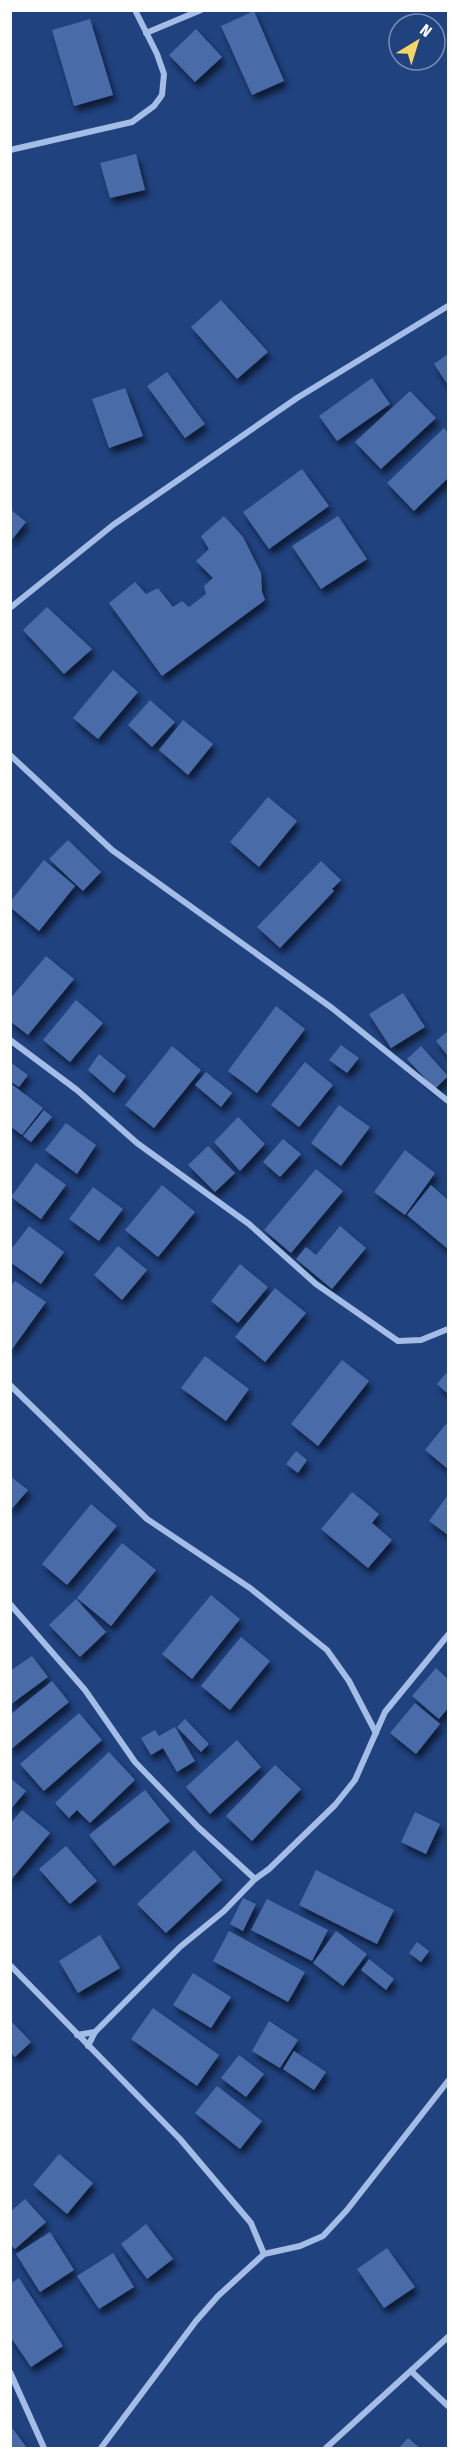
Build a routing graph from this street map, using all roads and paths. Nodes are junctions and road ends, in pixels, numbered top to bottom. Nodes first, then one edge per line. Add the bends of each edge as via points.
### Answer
1 (135, 10) edge
2 (201, 10) edge
3 (146, 33) junction
4 (10, 150) edge
5 (448, 306) edge
6 (10, 608) edge
7 (10, 755) edge
8 (10, 1040) edge
9 (448, 1101) edge
10 (448, 1329) edge
11 (10, 1385) edge
12 (10, 1604) edge
13 (448, 1635) edge
14 (376, 1733) junction
15 (255, 1879) junction
16 (10, 1965) edge
17 (95, 2032) junction
18 (77, 2035) junction
19 (88, 2046) junction
20 (448, 2081) edge
21 (264, 2254) junction
22 (448, 2337) edge
23 (411, 2371) junction
24 (10, 2372) edge
25 (448, 2406) edge
26 (44, 2448) edge
27 (101, 2448) edge
28 (326, 2448) edge

1 - 3 street
2 - 3 street
3 - 4 street via 164,74 162,95 154,106 132,122
5 - 6 street via 297,398 113,525
7 - 9 street via 112,850 332,1008
8 - 10 street via 77,1090 137,1143 249,1224 316,1284 398,1341 421,1340
11 - 14 street via 147,1519 250,1588 327,1650 349,1681
12 - 15 street via 85,1690 135,1762
13 - 14 street via 385,1712
14 - 15 street via 355,1780 335,1805
15 - 17 street
16 - 18 street
17 - 18 street
17 - 19 street
18 - 19 street
19 - 21 street via 187,2148 250,2223
20 - 21 street via 323,2236
21 - 27 street via 196,2321
22 - 23 street
23 - 25 street
23 - 28 street
24 - 26 street

